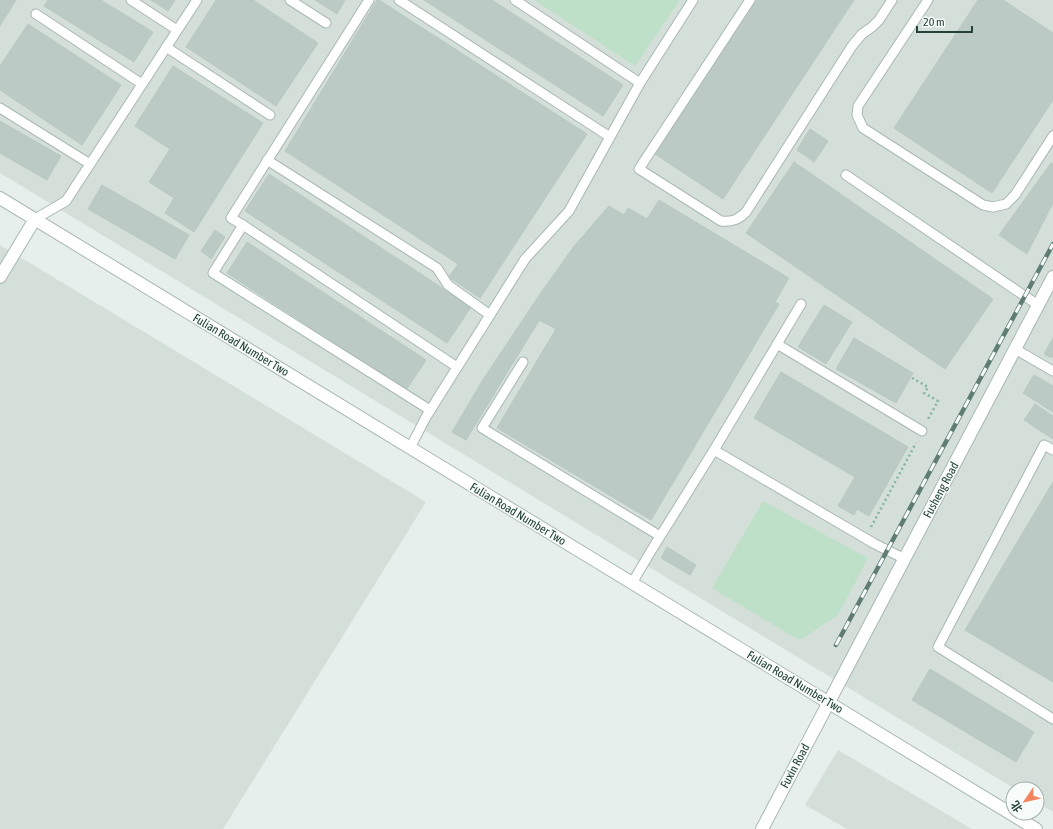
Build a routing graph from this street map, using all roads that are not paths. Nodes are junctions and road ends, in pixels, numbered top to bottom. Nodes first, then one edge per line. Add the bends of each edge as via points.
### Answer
1 (131, 0) edge
2 (196, 0) edge
3 (290, 0) edge
4 (369, 0) edge
5 (399, 0) edge
6 (515, 0) edge
7 (693, 0) edge
8 (750, 0) edge
9 (892, 0) edge
10 (928, 0) edge
11 (36, 14) dead end
12 (326, 23) dead end
13 (177, 30) junction
14 (166, 47) junction
15 (640, 83) junction
16 (142, 84) junction
17 (0, 108) edge
18 (270, 115) dead end
19 (1053, 136) edge
20 (610, 137) junction
21 (267, 160) junction
22 (90, 164) junction
23 (846, 175) dead end
24 (0, 198) edge
25 (35, 219) junction
26 (243, 225) junction
27 (0, 277) edge
28 (1053, 277) edge
29 (801, 304) dead end
30 (1038, 305) junction
31 (490, 315) junction
32 (777, 344) junction
33 (1015, 349) junction
34 (523, 362) dead end
35 (457, 367) junction
36 (1053, 371) edge
37 (430, 410) junction
38 (922, 431) road end
39 (410, 448) junction
40 (714, 450) junction
41 (1053, 450) edge
42 (660, 536) junction
43 (905, 559) junction
44 (632, 584) junction
45 (829, 703) junction
46 (1053, 719) edge
47 (762, 829) edge
48 (1036, 829) edge

1 - 13 lane
2 - 13 lane
3 - 12 lane
4 - 21 lane
5 - 20 lane
6 - 15 lane
7 - 15 lane
8 - 9 lane via 639,169 721,222 731,222 746,212 852,46 879,20
10 - 19 lane via 858,106 857,115 863,128 983,205 993,207 1006,204 1015,195
11 - 16 lane
13 - 14 lane
14 - 16 lane
14 - 18 lane
15 - 20 lane
16 - 22 lane
17 - 22 lane
20 - 31 lane via 569,210 525,259
21 - 26 lane via 231,218
21 - 31 lane via 437,268 448,286
22 - 25 lane via 66,201
23 - 30 lane
24 - 25 street, Fulian Road Number Two
25 - 27 street
25 - 39 street, Fulian Road Number Two
26 - 35 lane
26 - 37 lane via 213,273
28 - 30 street, Fusheng Road
29 - 32 lane
30 - 33 street, Fusheng Road
31 - 35 lane
32 - 38 lane
32 - 40 lane
33 - 36 lane
33 - 43 street, Fusheng Road
34 - 42 lane via 482,428
35 - 37 lane
37 - 39 lane
39 - 44 street, Fulian Road Number Two
40 - 42 lane
40 - 43 lane
41 - 46 lane via 1044,445 938,647
42 - 44 lane
43 - 45 street, Fusheng Road
44 - 45 street, Fulian Road Number Two
45 - 47 street, Fuxin Road
45 - 48 street, Fulian Road Number Two

